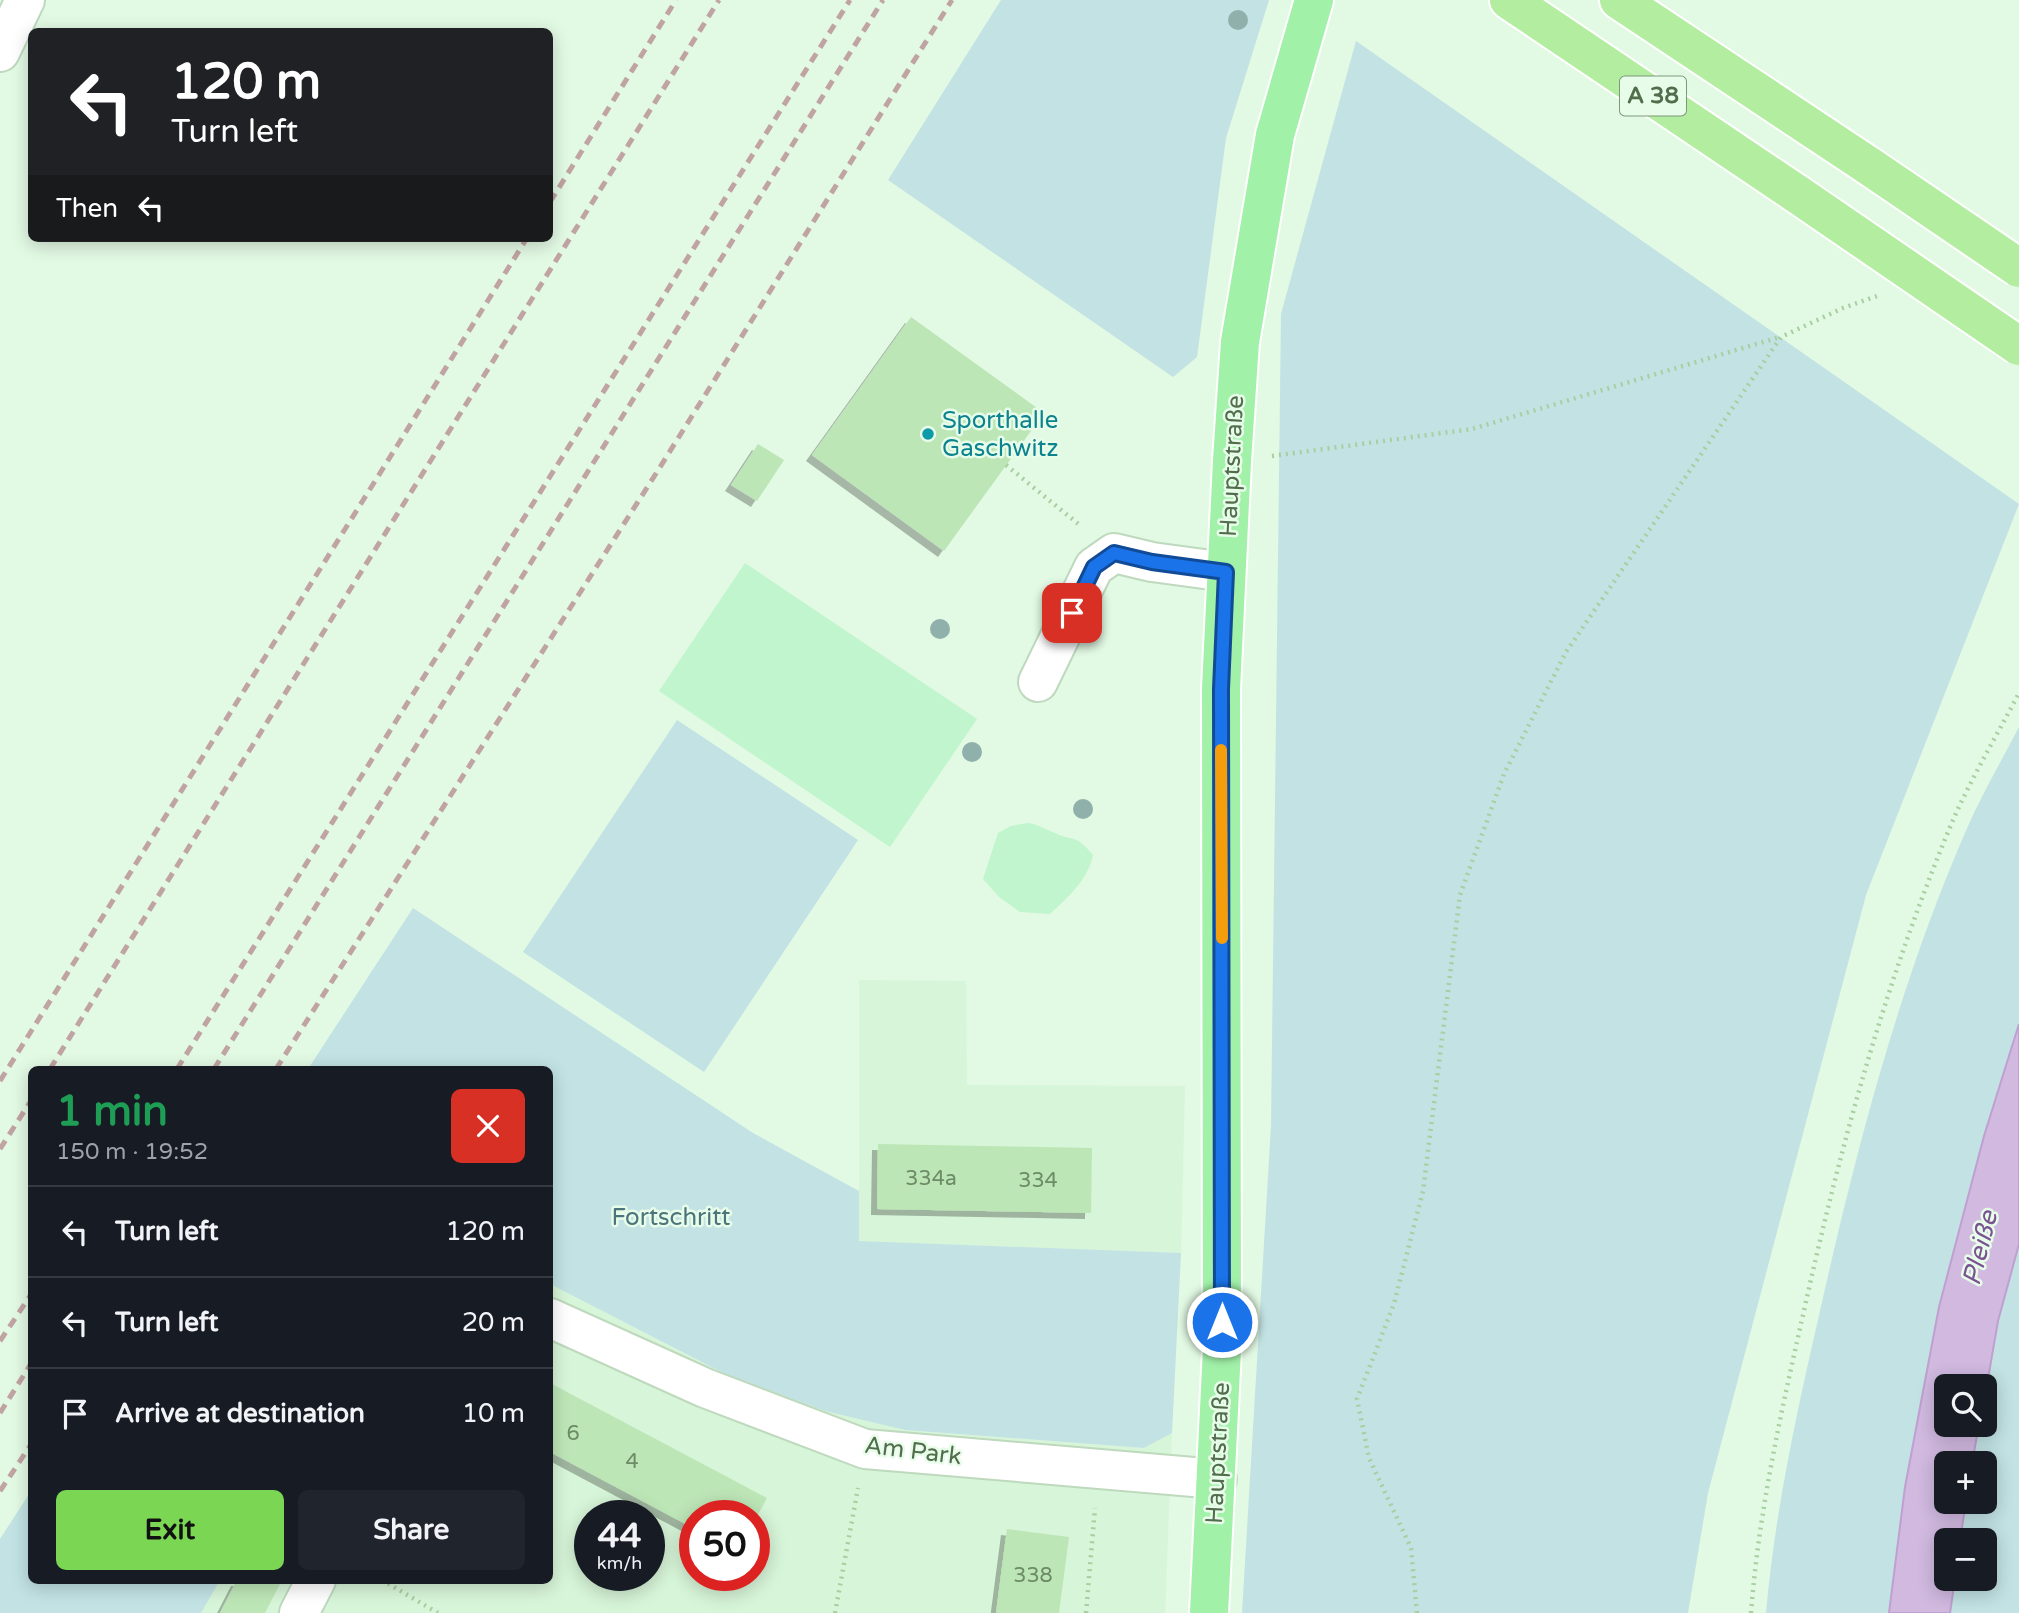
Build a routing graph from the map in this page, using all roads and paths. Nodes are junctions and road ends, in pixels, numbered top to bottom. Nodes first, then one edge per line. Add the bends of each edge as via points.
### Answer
1 (24, 0) edge
2 (1314, 0) edge
3 (1509, 0) edge
4 (1619, 0) edge
5 (0, 52) edge
6 (2019, 268) edge
7 (1843, 308) dead end
8 (1780, 337) junction
9 (2019, 346) edge
10 (1232, 461) junction
11 (1006, 466) dead end
12 (1114, 553) junction
13 (1226, 572) junction
14 (1038, 682) dead end
15 (2019, 693) edge
16 (553, 1319) edge
17 (865, 1449) junction
18 (1098, 1469) junction
19 (1217, 1479) junction
20 (314, 1584) edge
21 (389, 1584) edge
22 (299, 1613) edge
23 (438, 1613) edge
24 (835, 1613) edge
25 (1086, 1613) edge
26 (1209, 1613) edge
27 (1417, 1613) edge
28 (1751, 1613) edge

1 - 5 street
2 - 10 main road, Hauptstraße via 1270,163 1240,342
3 - 9 highway, A 38, bridge
4 - 6 highway, A 38, bridge
7 - 8 path
8 - 10 path via 1472,429
8 - 27 path via 1566,652 1504,774 1460,895 1423,1191 1394,1304 1357,1399 1369,1458 1411,1548
10 - 13 main road, Hauptstraße
11 - 12 path
12 - 13 street
12 - 14 street via 1094,567
13 - 19 main road, Hauptstraße via 1221,689 1223,1349
15 - 28 path via 1950,829 1911,924 1865,1068 1824,1221 1773,1447
16 - 17 street, Am Park via 705,1388
17 - 18 street, Am Park
17 - 24 path
18 - 19 street, Am Park
18 - 25 path
19 - 26 main road, Hauptstraße
20 - 22 street
21 - 23 path

